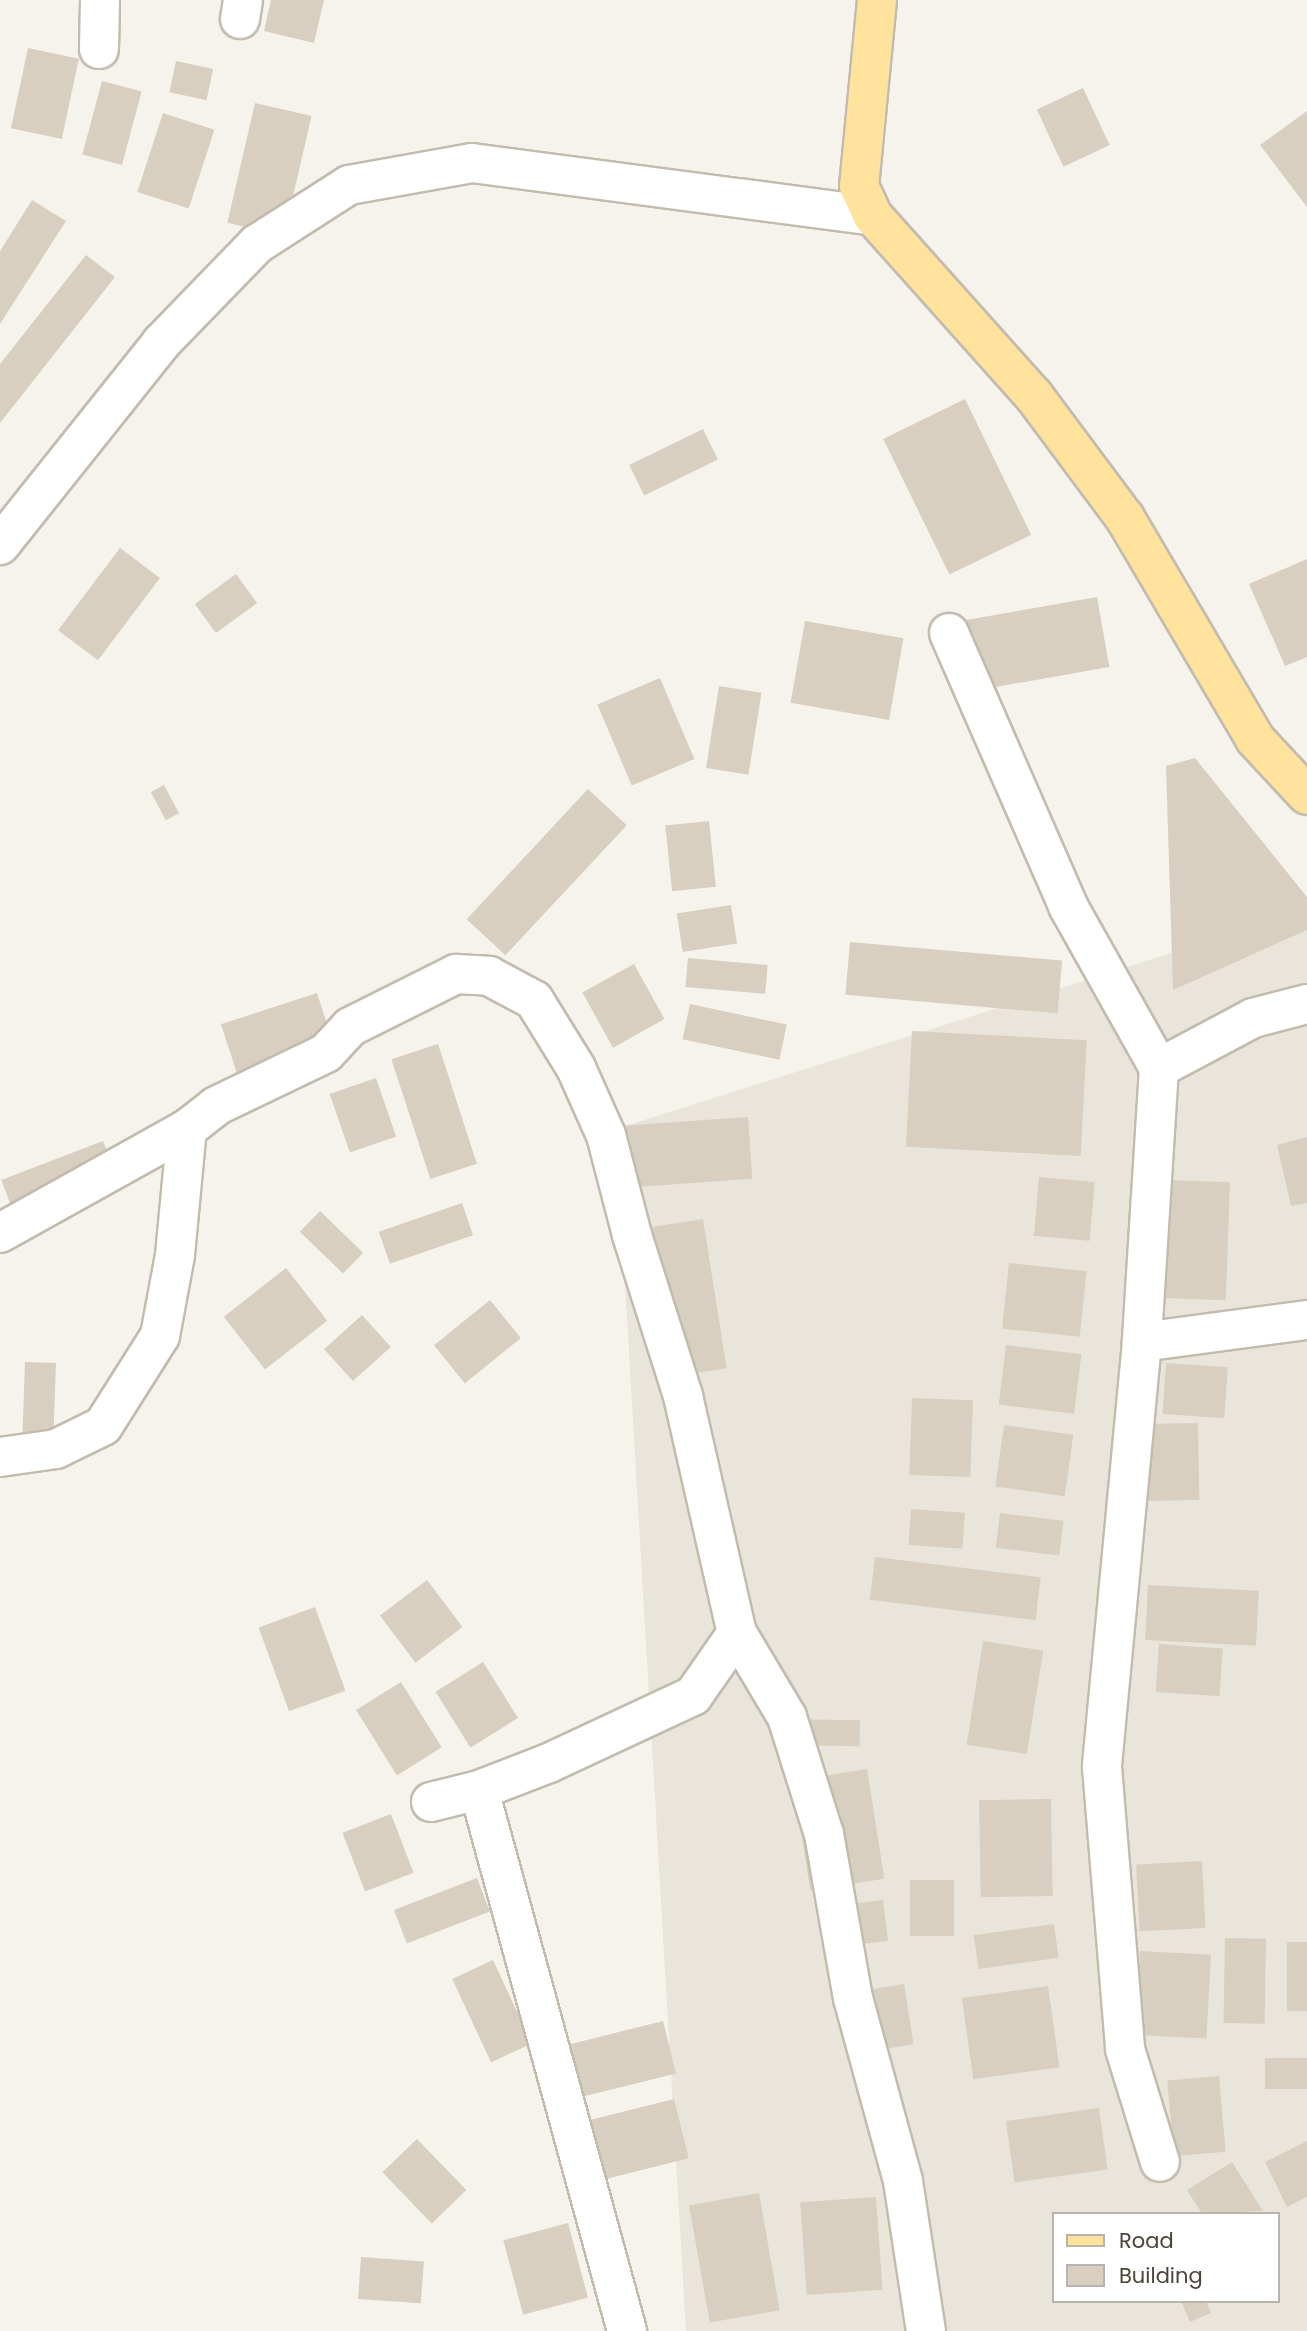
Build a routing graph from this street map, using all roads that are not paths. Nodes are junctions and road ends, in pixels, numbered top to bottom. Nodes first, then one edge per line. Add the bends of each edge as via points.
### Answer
1 (100, 0) edge
2 (877, 0) edge
3 (99, 49) dead end
4 (873, 216) junction
5 (0, 545) edge
6 (948, 633) dead end
7 (1307, 795) edge
8 (1307, 1004) edge
9 (1158, 1068) junction
10 (187, 1129) junction
11 (0, 1233) edge
12 (1307, 1320) edge
13 (1142, 1342) junction
14 (0, 1457) edge
15 (737, 1633) junction
16 (479, 1790) junction
17 (431, 1802) dead end
18 (1160, 2162) dead end
19 (627, 2331) edge
20 (926, 2331) edge

1 - 3 street
2 - 4 main road via 859,186
4 - 5 street via 472,163 349,185 257,244 170,333
4 - 7 main road via 1034,396 1125,518 1255,739
6 - 9 street via 1068,906
8 - 9 street via 1253,1018
9 - 13 street
10 - 11 street
10 - 14 street via 175,1255 160,1336 103,1426 56,1450
10 - 15 street via 216,1106 326,1054 350,1027 456,974 489,976 534,1000 576,1068 606,1135 683,1396
12 - 13 street
13 - 18 street via 1102,1767 1125,2049
15 - 16 street via 693,1696
15 - 20 street via 787,1717 824,1834 853,1998 903,2181
16 - 17 street
16 - 19 street

